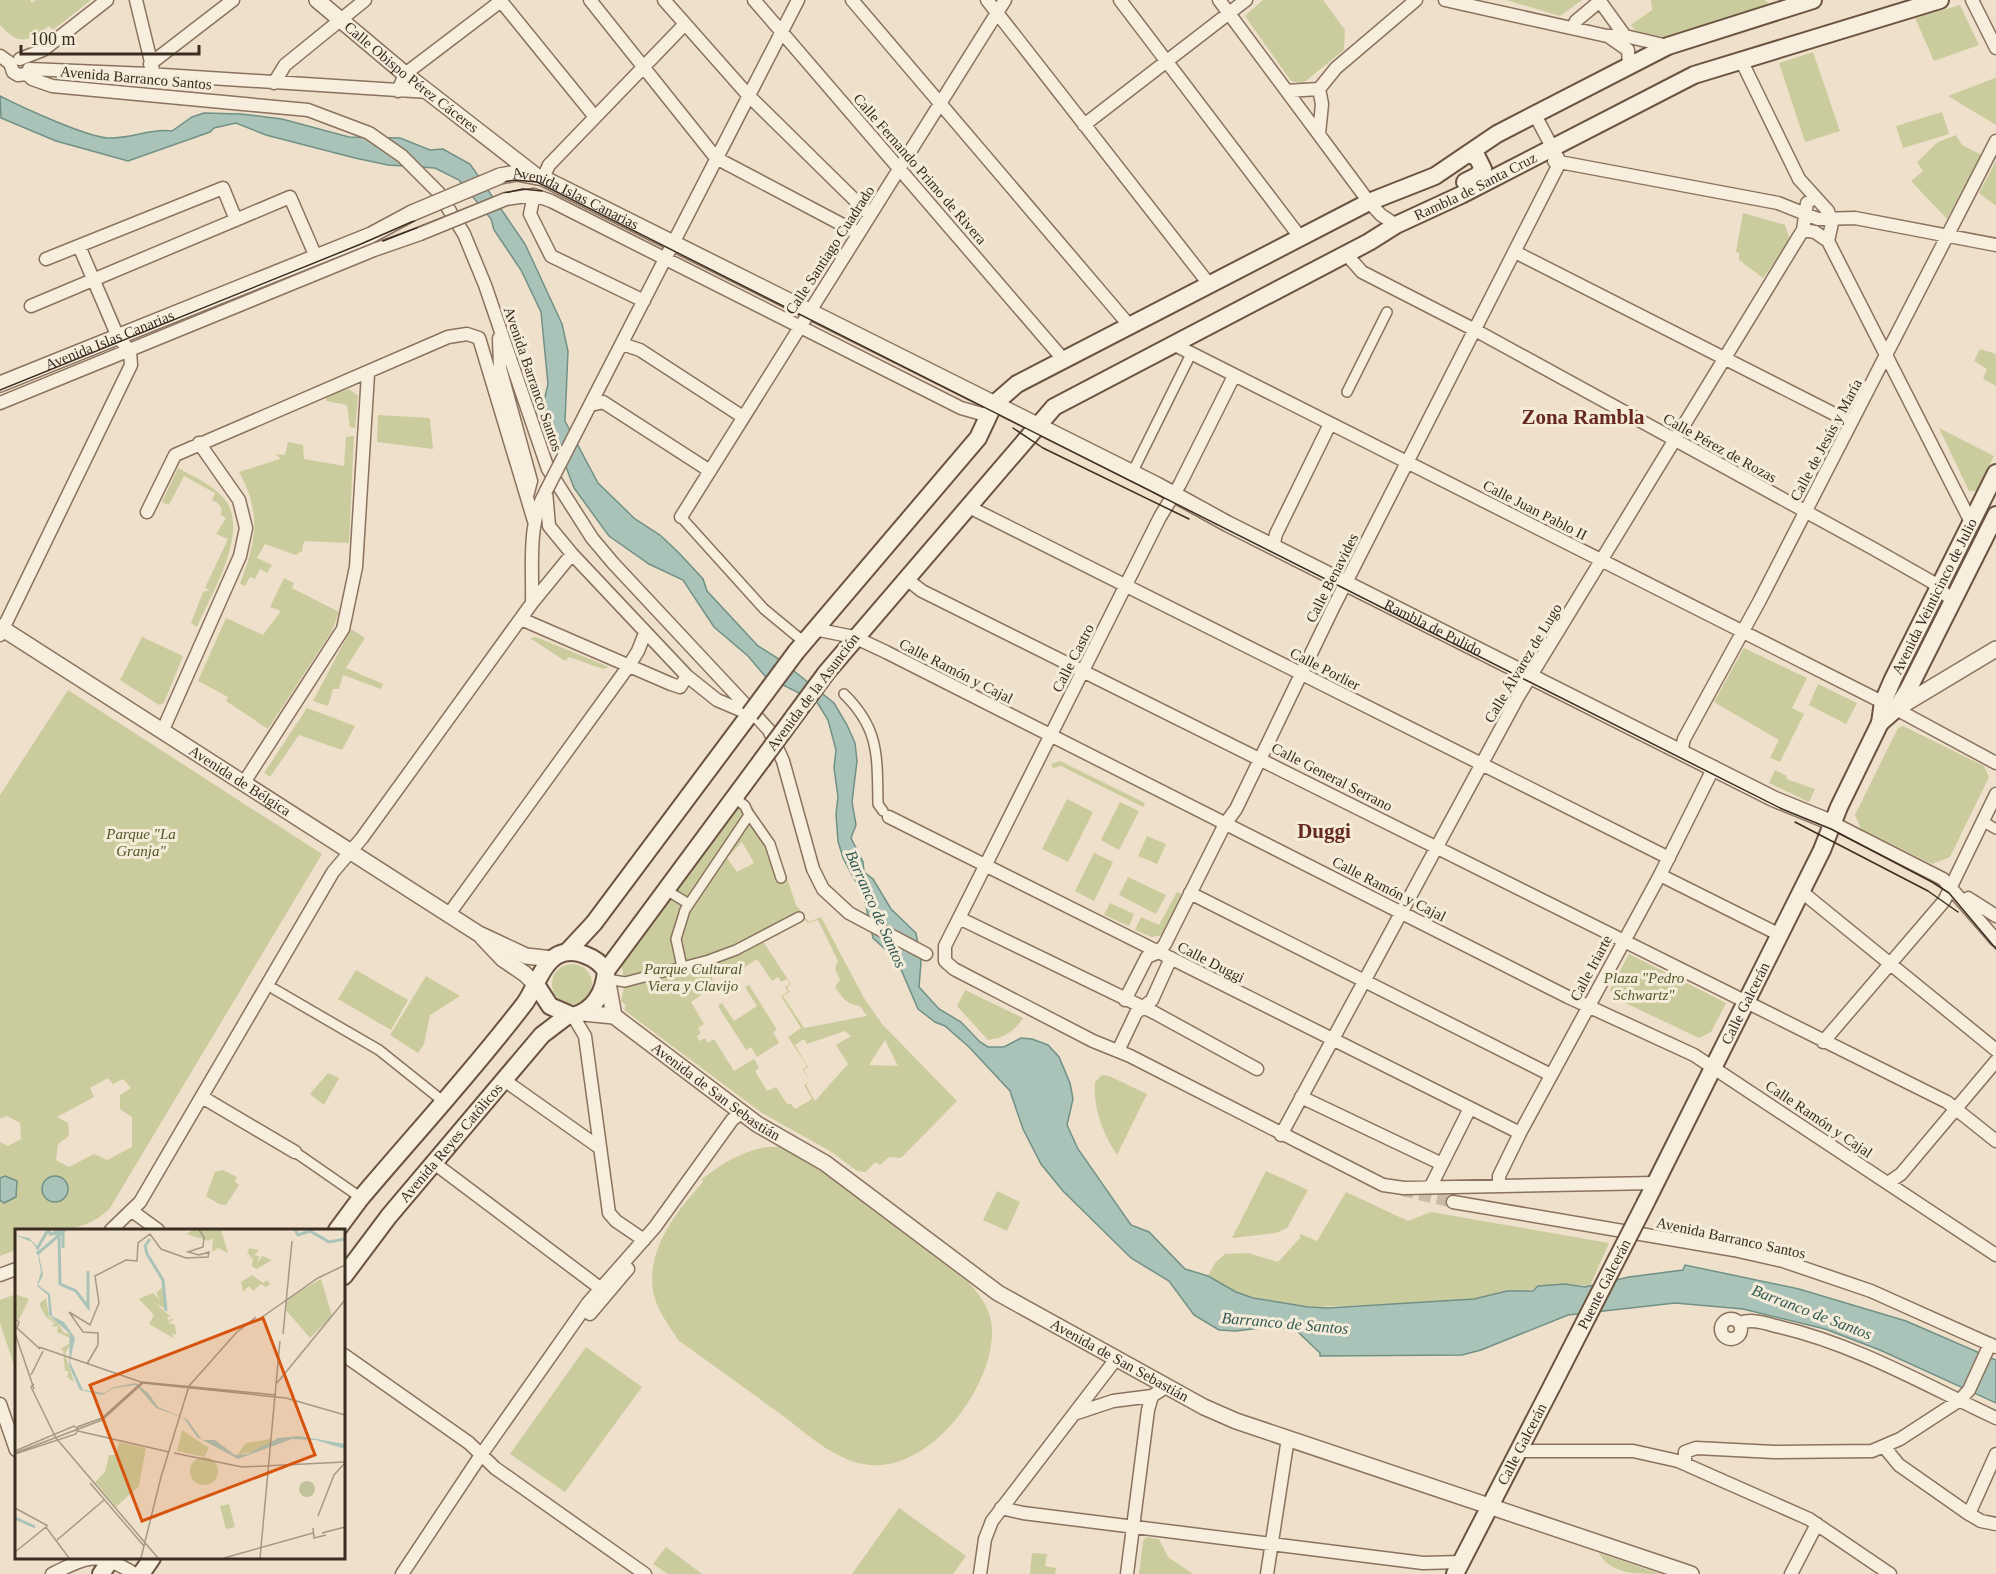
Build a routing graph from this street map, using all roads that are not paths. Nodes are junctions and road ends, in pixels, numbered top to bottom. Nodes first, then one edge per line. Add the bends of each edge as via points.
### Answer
1 (107, 0) edge
2 (136, 0) edge
3 (233, 0) edge
4 (317, 0) edge
5 (365, 0) edge
6 (590, 0) edge
7 (664, 0) edge
8 (754, 0) edge
9 (798, 0) edge
10 (852, 0) edge
11 (987, 0) edge
12 (1005, 0) edge
13 (1120, 0) edge
14 (1220, 0) edge
15 (1246, 0) edge
16 (1416, 0) edge
17 (1445, 0) edge
18 (1599, 0) edge
19 (1813, 0) edge
20 (1940, 0) edge
21 (1972, 0) edge
22 (501, 1) edge
23 (997, 13) junction
24 (1229, 13) junction
25 (340, 20) junction
26 (686, 24) junction
27 (1573, 28) junction
28 (780, 31) junction
29 (1607, 36) junction
30 (1625, 36) junction
31 (1668, 46) junction
32 (1996, 48) edge
33 (43, 50) junction
34 (10, 59) edge
35 (1741, 60) junction
36 (1167, 62) junction
37 (1629, 66) junction
38 (644, 67) junction
39 (45, 68) junction
40 (152, 69) junction
41 (28, 71) junction
42 (405, 74) junction
43 (274, 83) junction
44 (1319, 89) junction
45 (398, 91) junction
46 (1287, 91) junction
47 (432, 93) junction
48 (747, 95) junction
49 (941, 105) junction
50 (1535, 115) junction
51 (596, 117) junction
52 (1084, 124) junction
53 (1319, 134) junction
54 (1996, 141) edge
55 (507, 153) junction
56 (1468, 154) junction
57 (1556, 155) junction
58 (716, 158) junction
59 (900, 169) junction
60 (505, 175) junction
61 (539, 176) junction
62 (1805, 188) junction
63 (534, 195) junction
64 (1815, 197) junction
65 (1369, 202) junction
66 (1442, 202) junction
67 (1787, 206) junction
68 (870, 215) junction
69 (1804, 215) junction
70 (1830, 218) junction
71 (236, 220) junction
72 (1396, 225) junction
73 (1803, 230) junction
74 (858, 233) junction
75 (1947, 236) junction
76 (1300, 237) junction
77 (1828, 240) junction
78 (672, 242) junction
79 (1996, 245) edge
80 (79, 246) junction
81 (1515, 252) junction
82 (1346, 254) junction
83 (316, 257) junction
84 (46, 259) dead end
85 (664, 259) junction
86 (94, 279) junction
87 (1209, 284) junction
88 (644, 301) junction
89 (31, 306) dead end
90 (809, 312) junction
91 (1387, 312) dead end
92 (498, 323) junction
93 (800, 326) junction
94 (1129, 326) junction
95 (1475, 330) junction
96 (118, 337) junction
97 (622, 344) junction
98 (1173, 344) junction
99 (130, 351) junction
100 (1191, 354) junction
101 (1886, 356) junction
102 (1724, 358) junction
103 (1064, 359) junction
104 (368, 374) junction
105 (1234, 376) junction
106 (0, 384) edge
107 (1347, 392) dead end
108 (0, 403) edge
109 (594, 405) junction
110 (991, 410) junction
111 (743, 417) junction
112 (1850, 422) junction
113 (1330, 424) junction
114 (1036, 425) junction
115 (1674, 440) junction
116 (199, 443) junction
117 (1408, 464) junction
118 (710, 471) junction
119 (1132, 473) junction
120 (1996, 473) edge
121 (546, 491) junction
122 (1173, 495) junction
123 (527, 497) junction
124 (967, 506) junction
125 (147, 512) dead end
126 (1805, 512) junction
127 (1996, 515) edge
128 (681, 517) joint
129 (1971, 522) junction
130 (549, 526) junction
131 (534, 527) junction
132 (1273, 547) junction
133 (572, 554) junction
134 (1601, 561) junction
135 (905, 578) junction
136 (1347, 583) junction
137 (1126, 586) junction
138 (1939, 587) junction
139 (1953, 601) junction
140 (532, 603) junction
141 (521, 619) junction
142 (1, 630) edge
143 (1743, 631) junction
144 (645, 633) junction
145 (854, 638) junction
146 (805, 641) junction
147 (1996, 649) edge
148 (628, 667) junction
149 (1083, 670) junction
150 (1300, 674) junction
151 (1532, 675) junction
152 (687, 676) junction
153 (844, 694) dead end
154 (1897, 709) junction
155 (750, 714) junction
156 (162, 732) junction
157 (1051, 736) junction
158 (1681, 752) junction
159 (1259, 758) junction
160 (1996, 763) edge
161 (1481, 765) junction
162 (1714, 767) junction
163 (243, 784) junction
164 (1996, 794) edge
165 (734, 797) junction
166 (749, 814) junction
167 (886, 814) joint
168 (1982, 821) junction
169 (1225, 824) junction
170 (1833, 824) junction
171 (1996, 828) edge
172 (1436, 847) junction
173 (350, 853) junction
174 (1669, 858) junction
175 (986, 865) junction
176 (1660, 875) junction
177 (781, 878) dead end
178 (1953, 881) junction
179 (1802, 892) junction
180 (671, 893) dead end
181 (1190, 893) junction
182 (689, 904) junction
183 (1402, 912) junction
184 (449, 914) junction
185 (1996, 915) edge
186 (799, 917) dead end
187 (959, 918) junction
188 (479, 934) junction
189 (1780, 935) junction
190 (1623, 939) junction
191 (1996, 940) edge
192 (568, 951) junction
193 (1159, 952) junction
194 (926, 954) dead end
195 (1171, 958) junction
196 (552, 959) junction
197 (1892, 964) junction
198 (682, 967) junction
199 (606, 975) junction
200 (1364, 981) junction
201 (537, 986) junction
202 (274, 989) dead end
203 (1125, 1000) junction
204 (1745, 1003) junction
205 (1588, 1006) junction
206 (1143, 1008) junction
207 (574, 1015) junction
208 (614, 1016) junction
209 (1332, 1040) junction
210 (1823, 1042) junction
211 (1996, 1050) edge
212 (1119, 1051) junction
213 (1996, 1061) edge
214 (1713, 1067) junction
215 (1257, 1069) dead end
216 (1551, 1075) junction
217 (504, 1080) junction
218 (202, 1097) junction
219 (1301, 1097) junction
220 (439, 1098) dead end
221 (1470, 1108) junction
222 (1955, 1108) junction
223 (741, 1113) junction
224 (1520, 1133) junction
225 (1281, 1135) junction
226 (1996, 1142) edge
227 (600, 1148) junction
228 (295, 1152) joint
229 (434, 1163) junction
230 (1442, 1164) junction
231 (1655, 1183) junction
232 (1888, 1183) junction
233 (1499, 1184) junction
234 (1431, 1186) junction
235 (357, 1196) dead end
236 (1454, 1202) tunnel mouth
237 (132, 1211) junction
238 (112, 1229) edge
239 (157, 1229) edge
240 (338, 1229) edge
241 (644, 1240) junction
242 (1996, 1255) edge
243 (15, 1269) edge
244 (0, 1275) edge
245 (345, 1275) edge
246 (600, 1288) junction
247 (590, 1314) junction
248 (1740, 1323) dead end
249 (1993, 1346) edge
250 (345, 1355) edge
251 (1116, 1359) junction
252 (1553, 1384) joint
253 (1166, 1386) junction
254 (1152, 1396) junction
255 (1960, 1400) junction
256 (0, 1404) edge
257 (1076, 1413) junction
258 (1996, 1418) edge
259 (5, 1433) edge
260 (1288, 1438) junction
261 (15, 1448) edge
262 (1885, 1448) junction
263 (1519, 1451) junction
264 (1721, 1451) junction
265 (1996, 1454) edge
266 (484, 1458) junction
267 (1690, 1466) junction
268 (1490, 1505) junction
269 (1001, 1508) junction
270 (1969, 1514) junction
271 (1817, 1524) junction
272 (1996, 1524) edge
273 (1133, 1526) junction
274 (1271, 1543) junction
275 (92, 1559) edge
276 (110, 1559) edge
277 (112, 1559) edge
278 (151, 1559) edge
279 (1458, 1568) edge
280 (58, 1571) edge
281 (100, 1574) edge
282 (135, 1574) edge
283 (141, 1574) edge
284 (402, 1574) edge
285 (410, 1574) edge
286 (645, 1574) edge
287 (980, 1574) edge
288 (1127, 1574) edge
289 (1267, 1574) edge
290 (1691, 1574) edge
291 (1791, 1574) edge
292 (1890, 1574) edge

1 - 33 street
2 - 40 street
3 - 40 street
4 - 25 street, Calle Obispo Pérez Cáceres
5 - 25 street
6 - 38 street
7 - 26 street
8 - 28 street, Calle Fernando Primo de Rivera
9 - 28 street
10 - 49 street
11 - 23 street
12 - 23 street, Calle Santiago Cuadrado
13 - 36 street
14 - 24 street
15 - 24 street
16 - 44 street via 1336,68
17 - 27 street
18 - 27 street
18 - 30 street
19 - 31 main road, Rambla de Santa Cruz
20 - 35 main road, Rambla de Santa Cruz
21 - 32 street
22 - 42 street
22 - 51 street
23 - 49 street, Calle Santiago Cuadrado
23 - 52 street
24 - 36 street
24 - 46 street
25 - 42 street, Calle Obispo Pérez Cáceres
25 - 43 street via 285,65
26 - 38 street
26 - 48 street
27 - 29 street
28 - 48 street
28 - 59 street, Calle Fernando Primo de Rivera
29 - 30 street
29 - 37 street via 1628,50
30 - 31 street
31 - 37 main road, Rambla de Santa Cruz
33 - 34 street
33 - 39 street
34 - 41 street via 28,64
35 - 57 main road, Rambla de Santa Cruz via 1676,83
35 - 62 street
36 - 52 street
36 - 76 street
37 - 50 main road, Rambla de Santa Cruz
38 - 51 street
38 - 58 street
39 - 40 street
39 - 41 street
40 - 43 street
41 - 92 street, Avenida Barranco Santos via 32,79 52,86 308,110 369,133 395,151 438,192 464,234
42 - 45 street
42 - 47 street, Calle Obispo Pérez Cáceres
43 - 45 street
44 - 46 street
44 - 53 street
45 - 47 street
46 - 53 street
47 - 55 street, Calle Obispo Pérez Cáceres
48 - 58 street
48 - 68 street
49 - 59 street, Calle Santiago Cuadrado
49 - 94 street
50 - 56 main road, Rambla de Santa Cruz via 1484,141
50 - 57 street
51 - 61 street
52 - 87 street
53 - 65 street
54 - 75 street, Calle de Jesús y María
55 - 60 street via 511,165
55 - 61 street, Calle Obispo Pérez Cáceres
56 - 65 main road, Rambla de Santa Cruz via 1435,176
56 - 66 main road via 1477,157 1483,169
57 - 66 main road, Rambla de Santa Cruz via 1531,158
57 - 67 street
57 - 81 street, Calle Benavides
58 - 74 street
58 - 78 street
59 - 68 street, Calle Santiago Cuadrado
59 - 103 street, Calle Fernando Primo de Rivera
60 - 61 street, Avenida Islas Canarias
60 - 83 street, Avenida Islas Canarias, bridge
61 - 78 street, Avenida Islas Canarias
62 - 64 street
62 - 67 street
63 - 85 street, Avenida Islas Canarias
63 - 88 street via 530,214 551,256
63 - 99 street, Avenida Islas Canarias, bridge via 506,199
64 - 69 street via 1807,203
64 - 70 street via 1825,205
65 - 72 street
65 - 76 main road, Rambla de Santa Cruz
66 - 72 main road, Rambla de Santa Cruz
67 - 69 street
68 - 74 street, Calle Santiago Cuadrado
69 - 70 street
69 - 73 street, Calle Álvarez de Lugo
70 - 75 street via 1855,218
70 - 77 street
71 - 80 street via 223,188
71 - 83 street via 290,197
71 - 86 street
72 - 82 main road, Rambla de Santa Cruz
73 - 77 street via 1815,231
73 - 102 street, Calle Álvarez de Lugo
74 - 90 street, Calle Santiago Cuadrado
75 - 79 street
75 - 101 street, Calle de Jesús y María
76 - 87 main road, Rambla de Santa Cruz
77 - 101 street
78 - 85 street
78 - 90 street, Avenida Islas Canarias
80 - 84 street
80 - 86 street
81 - 95 street, Calle Benavides
81 - 102 street
82 - 95 street, Calle Pérez de Rozas via 1362,272
82 - 98 main road, Rambla de Santa Cruz
83 - 96 street, Avenida Islas Canarias
85 - 88 street
85 - 93 street, Avenida Islas Canarias
86 - 89 street
86 - 96 street
87 - 94 main road, Rambla de Santa Cruz
88 - 97 street
90 - 93 street, Calle Santiago Cuadrado
90 - 110 street, Avenida Islas Canarias
91 - 107 street
92 - 123 street via 500,368 531,481
92 - 194 street, Avenida Barranco Santos via 540,450 558,487 592,538 759,717 777,744 813,869 829,896 862,921
93 - 110 street, Avenida Islas Canarias via 961,408
93 - 111 street, Calle Santiago Cuadrado
94 - 103 main road, Rambla de Santa Cruz
95 - 115 street, Calle Pérez de Rozas
95 - 117 street, Calle Benavides
96 - 99 street
96 - 106 street, Avenida Islas Canarias
97 - 109 street
97 - 111 street via 640,350
98 - 100 street, Calle Juan Pablo II
98 - 114 main road, Rambla de Santa Cruz via 1054,406
99 - 108 street, Avenida Islas Canarias
99 - 142 street via 131,365
100 - 105 street, Calle Juan Pablo II
100 - 119 street
101 - 112 street, Calle de Jesús y María
101 - 129 street
102 - 112 street
102 - 115 street, Calle Álvarez de Lugo
103 - 110 main road, Rambla de Santa Cruz via 1017,384
104 - 116 street
104 - 123 street via 448,337 467,334 479,338
104 - 163 street via 356,567 343,629
105 - 113 street, Calle Juan Pablo II
105 - 122 street, Calle Castro
109 - 118 street
109 - 121 street, bridge
110 - 114 street, Avenida Islas Canarias
110 - 146 main road via 978,438
111 - 118 street, Calle Santiago Cuadrado
112 - 126 street, Calle de Jesús y María
113 - 117 street, Calle Juan Pablo II
113 - 132 street
114 - 119 street, Rambla de Pulido
114 - 124 main road, Avenida de la Asunción
115 - 126 street, Calle Pérez de Rozas
115 - 134 street, Calle Álvarez de Lugo
116 - 125 street via 175,455
116 - 156 street via 239,500 246,528 240,556
117 - 134 street, Calle Juan Pablo II
117 - 136 street, Calle Benavides
118 - 128 street, Calle Santiago Cuadrado
119 - 122 street, Rambla de Pulido
120 - 129 main road, Avenida Veinticinco de Julio
121 - 130 street
121 - 131 street via 538,505
122 - 132 street, Rambla de Pulido
122 - 137 street, Calle Castro
123 - 131 street
124 - 135 main road, Avenida de la Asunción
124 - 137 street, Calle Porlier
126 - 138 street, Calle Pérez de Rozas
126 - 143 street, Calle de Jesús y María
127 - 139 main road, Avenida Veinticinco de Julio
128 - 146 street via 764,609
129 - 138 main road, Avenida Veinticinco de Julio
130 - 131 street
130 - 133 street
131 - 140 street
132 - 136 street, Rambla de Pulido
133 - 140 street
133 - 144 street
134 - 143 street, Calle Juan Pablo II
134 - 151 street, Calle Álvarez de Lugo
135 - 145 main road, Avenida de la Asunción
135 - 149 street, Calle General Serrano via 922,591
136 - 150 street, Calle Benavides
136 - 151 street, Rambla de Pulido
137 - 149 street, Calle Castro
137 - 150 street, Calle Porlier
138 - 139 street, Calle Pérez de Rozas
138 - 154 main road, Avenida Veinticinco de Julio
139 - 154 main road, Avenida Veinticinco de Julio
140 - 141 street
141 - 148 street
141 - 173 street
142 - 156 street, Avenida de Bélgica
143 - 154 street, Calle Juan Pablo II
143 - 158 street, Calle de Jesús y María via 1684,739
144 - 148 street
144 - 152 street
145 - 146 street, Calle Ramón y Cajal
145 - 157 street, Calle Ramón y Cajal
145 - 165 main road, Avenida de la Asunción, bridge
146 - 155 main road, bridge
147 - 154 street
148 - 152 street via 677,686 684,684
148 - 184 street
149 - 157 street, Calle Castro
149 - 159 street, Calle General Serrano
150 - 159 street, Calle Benavides
150 - 161 street, Calle Porlier
151 - 158 street, Rambla de Pulido
151 - 161 street, Calle Álvarez de Lugo
152 - 155 street via 717,700
153 - 167 street, Calle Duggi via 863,713 877,751 878,804
154 - 160 street, Calle Juan Pablo II
154 - 170 main road, Avenida Veinticinco de Julio via 1880,723
155 - 192 main road via 594,923
156 - 163 street, Avenida de Bélgica
157 - 169 street, Calle Ramón y Cajal
157 - 175 street, Calle Castro
158 - 162 street, Rambla de Pulido
159 - 169 street, Calle Benavides
159 - 172 street, Calle General Serrano
161 - 172 street, Calle Álvarez de Lugo
161 - 174 street, Calle Porlier
162 - 170 street, Rambla de Pulido
162 - 174 street, Calle Iriarte
163 - 173 street, Avenida de Bélgica
164 - 168 street
165 - 166 street
165 - 199 main road, Avenida de la Asunción
166 - 177 street via 770,844
166 - 182 street
167 - 175 street, Calle Duggi
168 - 171 street
168 - 178 street
169 - 181 street, Calle Benavides
169 - 183 street, Calle Ramón y Cajal
170 - 178 street
170 - 179 main road, Calle Galcerán
172 - 183 street, Calle Álvarez de Lugo
172 - 190 street, Calle General Serrano
173 - 184 street, Avenida de Bélgica
173 - 218 street via 333,872
174 - 176 street, Calle Iriarte
175 - 187 street, Calle Castro
175 - 193 street, Calle Duggi
176 - 189 street
176 - 190 street, Calle Iriarte
178 - 185 street via 1972,902
178 - 191 street
178 - 197 street via 1944,901
179 - 189 main road, Calle Galcerán
179 - 197 street
180 - 182 street
181 - 193 street, Calle Benavides
181 - 200 street
182 - 198 street via 676,939
183 - 200 street, Calle Álvarez de Lugo
183 - 205 street, Calle Ramón y Cajal
184 - 188 street, Avenida de Bélgica
186 - 198 street via 736,950
187 - 203 street
187 - 212 street, Calle Castro via 944,956 954,969
188 - 196 street, Avenida de Bélgica via 526,956
188 - 201 street, Avenida de Bélgica
189 - 204 main road, Calle Galcerán
190 - 204 street, Calle General Serrano
190 - 205 street, Calle Iriarte
192 - 196 main road
192 - 199 main road via 597,961
193 - 195 street, Calle Duggi
193 - 203 street, Calle Benavides via 1147,957
195 - 206 street via 1152,1000
195 - 209 street, Calle Duggi
196 - 201 main road
197 - 210 street
197 - 211 street
198 - 199 street via 625,982
199 - 207 main road via 599,999
199 - 208 street
200 - 209 street, Calle Álvarez de Lugo
200 - 216 street
201 - 207 main road via 550,1006
201 - 240 main road
202 - 220 street via 379,1050
203 - 206 street
204 - 210 street, Calle General Serrano
204 - 214 main road, Calle Galcerán
205 - 214 street, Calle Ramón y Cajal
205 - 216 street, Calle Iriarte
206 - 212 street via 1136,1013
206 - 215 street
207 - 208 street
207 - 217 main road, Avenida Reyes Católicos via 542,1035
207 - 227 street via 585,1036
208 - 223 street, Avenida de San Sebastián
209 - 219 street, Calle Álvarez de Lugo
209 - 221 street, Calle Duggi
210 - 222 street, Calle General Serrano
212 - 225 street
213 - 222 street
214 - 231 main road, Calle Galcerán
214 - 232 street, Calle Ramón y Cajal
216 - 224 street, Calle Iriarte
217 - 227 street
217 - 229 main road, Avenida Reyes Católicos
218 - 228 street
218 - 237 street
219 - 225 street, Calle Álvarez de Lugo
219 - 230 street
221 - 224 street, Calle Duggi
221 - 230 street
222 - 226 street, Calle General Serrano
222 - 232 street via 1901,1174
223 - 241 street via 728,1125
223 - 251 street, Avenida de San Sebastián via 825,1163 998,1293
224 - 233 street, Calle Iriarte via 1499,1176
225 - 234 street via 1372,1182 1394,1188
227 - 241 street via 609,1213
228 - 235 street
229 - 245 main road, Avenida Reyes Católicos
229 - 246 street
230 - 234 street
231 - 233 street
231 - 252 main road, Puente Galcerán, bridge
232 - 242 street, Calle Ramón y Cajal
233 - 234 street
236 - 249 street, Avenida Barranco Santos via 1734,1250 1783,1262 1871,1291
237 - 238 street
237 - 239 street
241 - 246 street
241 - 247 street via 624,1276
243 - 244 street
246 - 247 street
246 - 266 street
247 - 266 street
248 - 255 street via 1754,1321 1842,1346
249 - 255 street via 1970,1390
250 - 266 street via 469,1443
251 - 253 street, Avenida de San Sebastián
251 - 257 street
252 - 263 main road, Calle Galcerán
253 - 254 street
253 - 260 street, Avenida de San Sebastián via 1225,1417
254 - 257 street via 1113,1401
254 - 273 street
255 - 258 street
255 - 262 street
256 - 259 street
257 - 269 street
259 - 261 street
260 - 268 street, Avenida de San Sebastián
260 - 274 street
262 - 264 street via 1866,1452
262 - 270 street via 1899,1465
263 - 267 street via 1633,1451
263 - 268 main road, Calle Galcerán
264 - 267 street
264 - 267 street via 1689,1449 1684,1455
265 - 270 street
266 - 284 street
266 - 285 street
266 - 286 street
267 - 271 street
268 - 279 main road, Calle Galcerán
268 - 290 street, Avenida de San Sebastián
269 - 273 street
269 - 287 street via 987,1529
270 - 272 street
271 - 291 street
271 - 292 street
273 - 274 street
273 - 288 street
274 - 279 street
274 - 289 street
275 - 280 street
276 - 281 main road
277 - 282 street
278 - 283 main road

